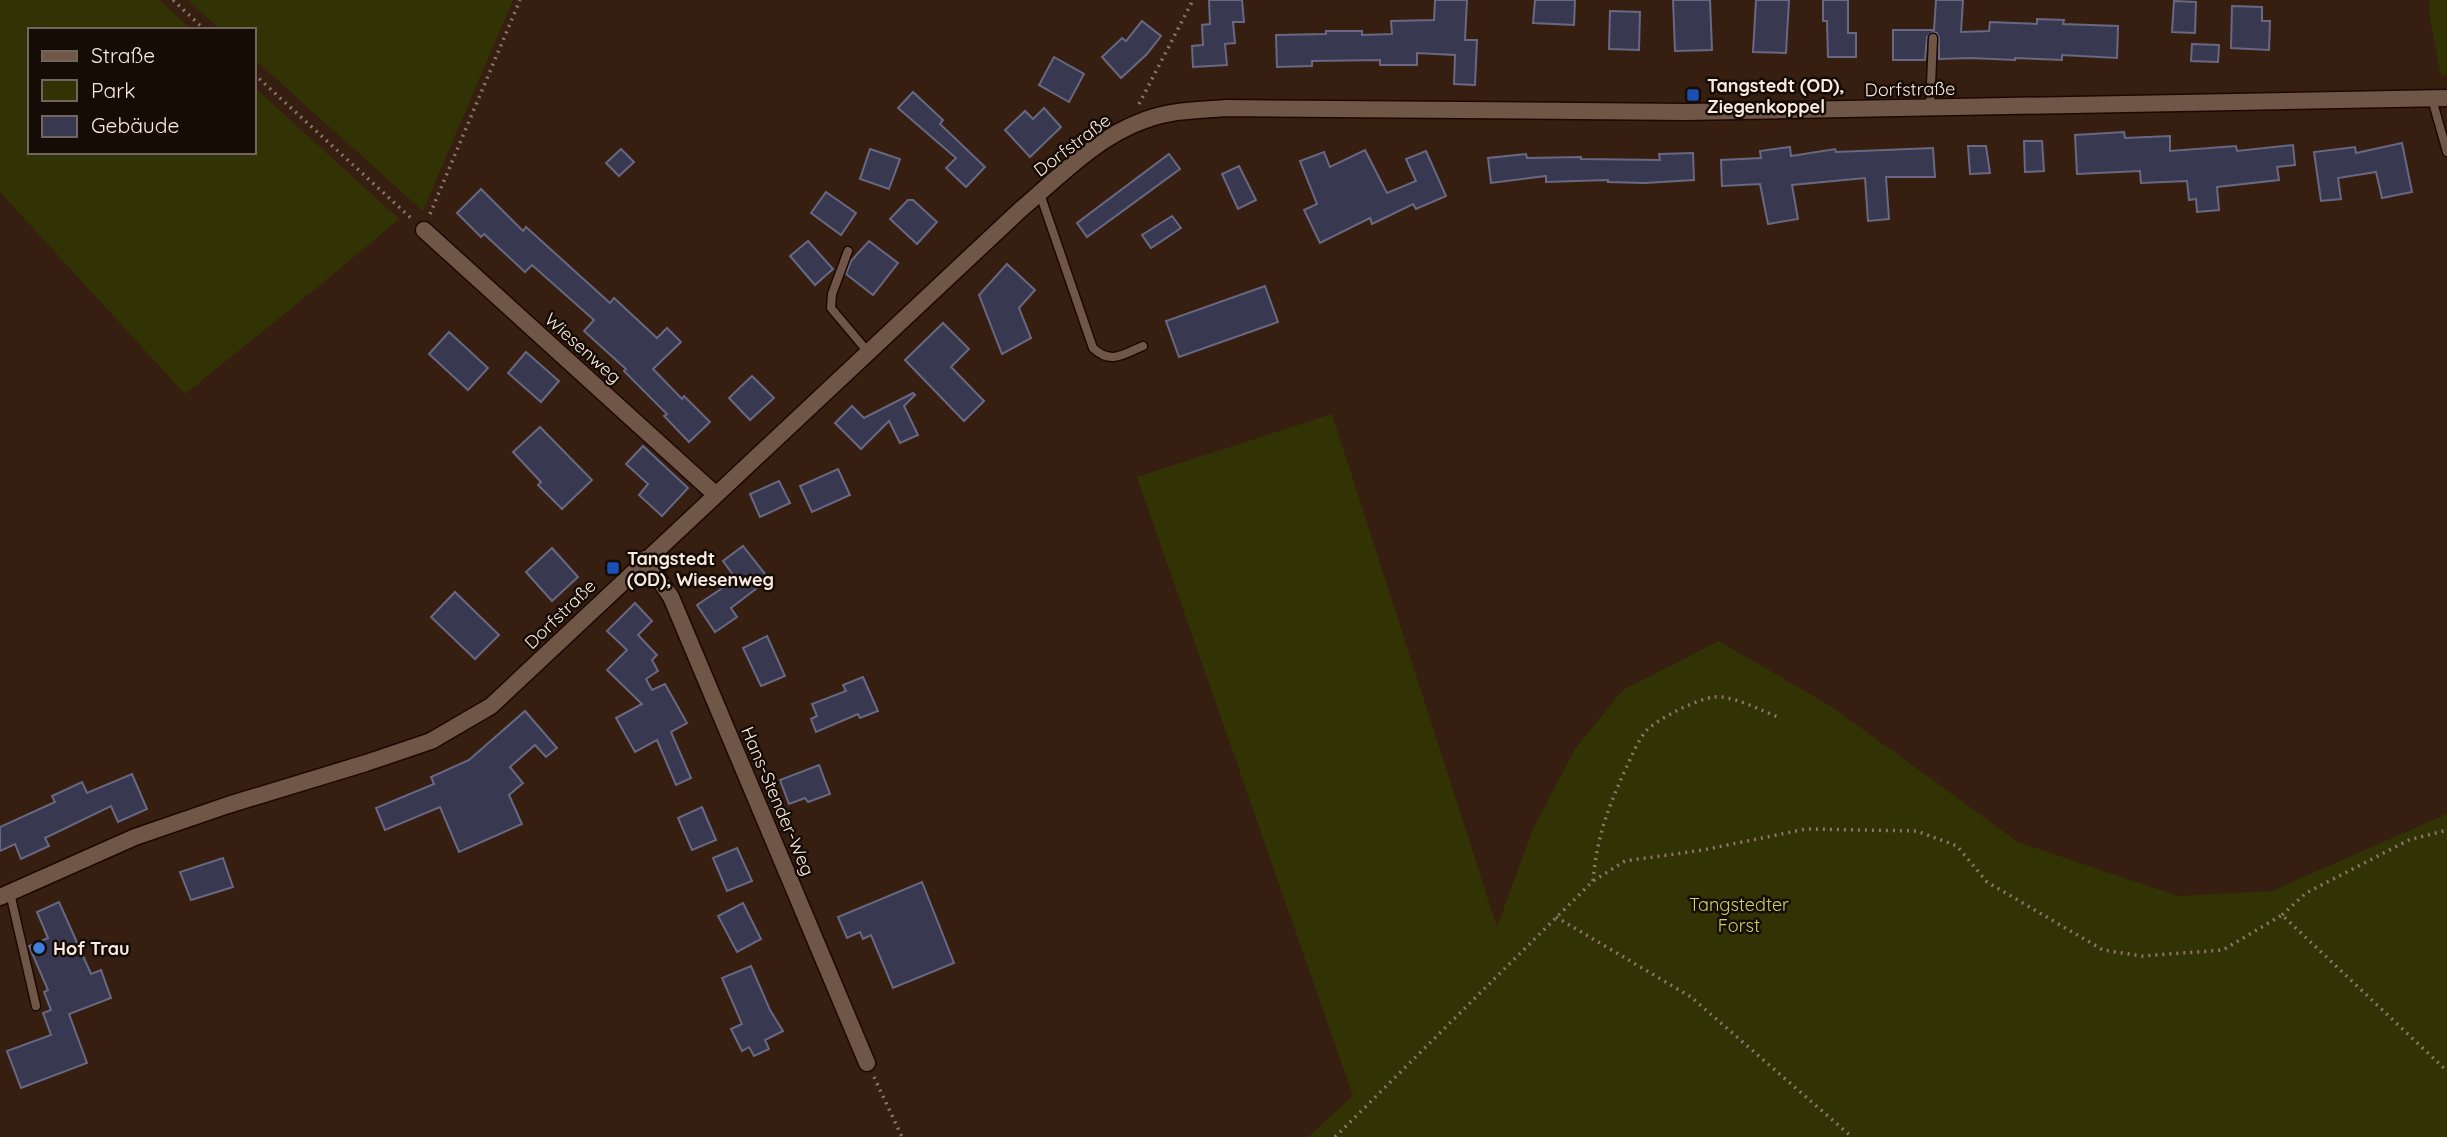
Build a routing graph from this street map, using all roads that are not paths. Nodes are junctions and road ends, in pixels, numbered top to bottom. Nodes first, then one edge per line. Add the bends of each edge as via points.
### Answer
1 (1933, 38) dead end
2 (2440, 98) edge
3 (1930, 107) junction
4 (2447, 152) edge
5 (1040, 194) junction
6 (424, 230) road end
7 (848, 251) dead end
8 (1143, 346) dead end
9 (868, 352) junction
10 (715, 494) junction
11 (645, 559) junction
12 (5, 895) edge
13 (36, 1006) dead end
14 (867, 1063) road end

1 - 3 lane
2 - 3 street, Dorfstraße
2 - 4 lane
3 - 5 street, Dorfstraße via 1687,112 1226,108 1175,112 1127,127 1100,143
5 - 8 lane via 1093,348 1101,356 1115,358
5 - 9 street, Dorfstraße
6 - 10 street, Wiesenweg
7 - 9 lane via 831,308
9 - 10 street, Dorfstraße
10 - 11 street, Dorfstraße
11 - 12 street, Dorfstraße via 491,706 431,741 135,837
11 - 14 street, Hans-Stender-Weg via 671,597
12 - 13 lane

